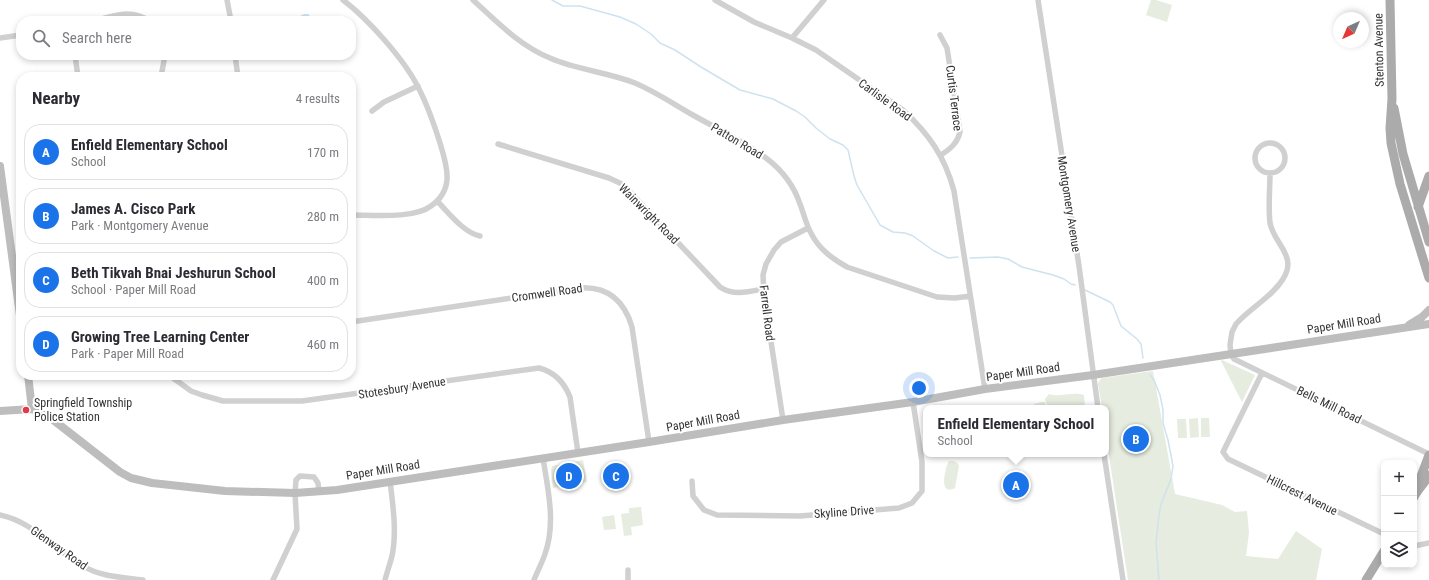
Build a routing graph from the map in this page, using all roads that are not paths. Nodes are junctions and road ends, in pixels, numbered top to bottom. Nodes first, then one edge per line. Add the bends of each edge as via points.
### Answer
1 (227, 0) edge
2 (342, 0) edge
3 (473, 0) edge
4 (715, 0) edge
5 (824, 0) edge
6 (1038, 0) edge
7 (1390, 0) edge
8 (115, 16) edge
9 (141, 16) edge
10 (230, 16) edge
11 (940, 35) dead end
12 (16, 36) edge
13 (0, 38) edge
14 (792, 38) junction
15 (76, 60) edge
16 (164, 60) edge
17 (236, 60) edge
18 (77, 72) edge
19 (162, 72) edge
20 (238, 72) edge
21 (418, 86) junction
22 (1392, 99) junction
23 (372, 111) dead end
24 (498, 144) dead end
25 (941, 155) junction
26 (0, 166) edge
27 (1270, 173) junction
28 (1429, 176) edge
29 (437, 201) junction
30 (1418, 206) junction
31 (356, 215) edge
32 (808, 228) junction
33 (1415, 232) junction
34 (480, 236) dead end
35 (1429, 242) edge
36 (16, 260) edge
37 (1429, 278) edge
38 (763, 289) junction
39 (970, 296) junction
40 (1429, 310) edge
41 (356, 321) edge
42 (1429, 324) edge
43 (1405, 327) junction
44 (1231, 354) junction
45 (1262, 373) junction
46 (1093, 375) junction
47 (29, 380) edge
48 (177, 380) edge
49 (985, 389) junction
50 (913, 402) junction
51 (1098, 405) edge
52 (32, 409) junction
53 (0, 411) edge
54 (783, 420) junction
55 (650, 442) junction
56 (578, 453) junction
57 (1429, 455) edge
58 (1104, 457) edge
59 (543, 458) junction
60 (1429, 475) edge
61 (390, 481) junction
62 (692, 481) dead end
63 (1419, 488) junction
64 (319, 491) junction
65 (295, 494) junction
66 (1415, 496) edge
67 (0, 515) edge
68 (1381, 533) edge
69 (1429, 543) edge
70 (1417, 545) edge
71 (1381, 556) edge
72 (628, 570) dead end
73 (143, 580) edge
74 (273, 580) edge
75 (385, 580) edge
76 (534, 580) edge
77 (628, 580) edge
78 (1123, 580) edge
79 (1366, 580) edge

1 - 10 street
2 - 21 street via 359,14 390,48
3 - 32 street, Patton Road via 518,40 534,50 560,62 634,83 765,158 780,170 791,184
4 - 14 street, Carlisle Road via 754,22
5 - 14 street
6 - 46 street, Montgomery Avenue
7 - 22 main road, Stenton Avenue
8 - 9 street via 127,13
11 - 25 street, Curtis Terrace via 947,48 960,128 956,143
12 - 13 street
14 - 25 street, Carlisle Road via 816,50 903,110 924,131
15 - 18 street
16 - 19 street
17 - 20 street
21 - 23 street via 384,102
21 - 29 street via 432,120 448,172 447,183
22 - 30 main road, Stenton Avenue via 1403,154
22 - 33 main road, Stenton Avenue via 1392,152
24 - 38 street, Wainwright Road via 618,182 720,287 736,293
25 - 39 street, Carlisle Road via 954,191
26 - 36 main road
27 - 27 street via 1280,170 1285,161 1282,149 1270,143 1260,147 1255,155 1260,170
27 - 44 street via 1270,223 1286,254 1287,270 1280,283 1235,326 1230,339
28 - 30 main road
29 - 31 street via 425,210 412,214
29 - 34 street via 466,230
30 - 33 main road
30 - 35 main road, Stenton Avenue
32 - 38 street, Farrell Road via 781,242 772,252 765,268
32 - 39 street, Patton Road via 824,252 847,267 937,297
33 - 37 main road, Stenton Avenue
38 - 54 street, Farrell Road
39 - 49 street, Carlisle Road
40 - 43 main road via 1420,319
41 - 55 street, Cromwell Road via 579,288 604,291 619,302 632,326
42 - 43 main road, Paper Mill Road
43 - 44 main road, Paper Mill Road
44 - 45 street, Bells Mill Road via 1234,359
44 - 46 main road, Paper Mill Road
45 - 57 street, Bells Mill Road
45 - 68 street, Hillcrest Avenue via 1223,452 1228,459
46 - 49 main road, Paper Mill Road
46 - 51 street, Montgomery Avenue
47 - 52 main road
48 - 56 street, Stotesbury Avenue via 191,391 223,401 302,402 540,368 555,375 568,391
49 - 50 main road, Paper Mill Road
50 - 54 main road, Paper Mill Road
50 - 62 street, Skyline Drive via 922,462 922,491 912,502 899,508 800,516 717,515 704,510 693,496
52 - 53 main road
52 - 65 main road, Paper Mill Road via 52,419 131,478 152,483 225,491
54 - 55 main road, Paper Mill Road
55 - 56 main road, Paper Mill Road
56 - 59 main road, Paper Mill Road
57 - 63 main road
58 - 78 street
59 - 61 main road, Paper Mill Road
59 - 76 street via 551,511 550,532 545,554
60 - 63 main road
61 - 64 main road, Paper Mill Road
61 - 75 street via 394,517 393,539 392,555
63 - 66 main road
64 - 65 main road, Paper Mill Road
64 - 65 street via 314,477 300,476 296,480
65 - 74 street via 297,529
67 - 73 street, Glenway Road via 29,526 72,560 97,573
69 - 70 street
71 - 79 main road
72 - 77 street

